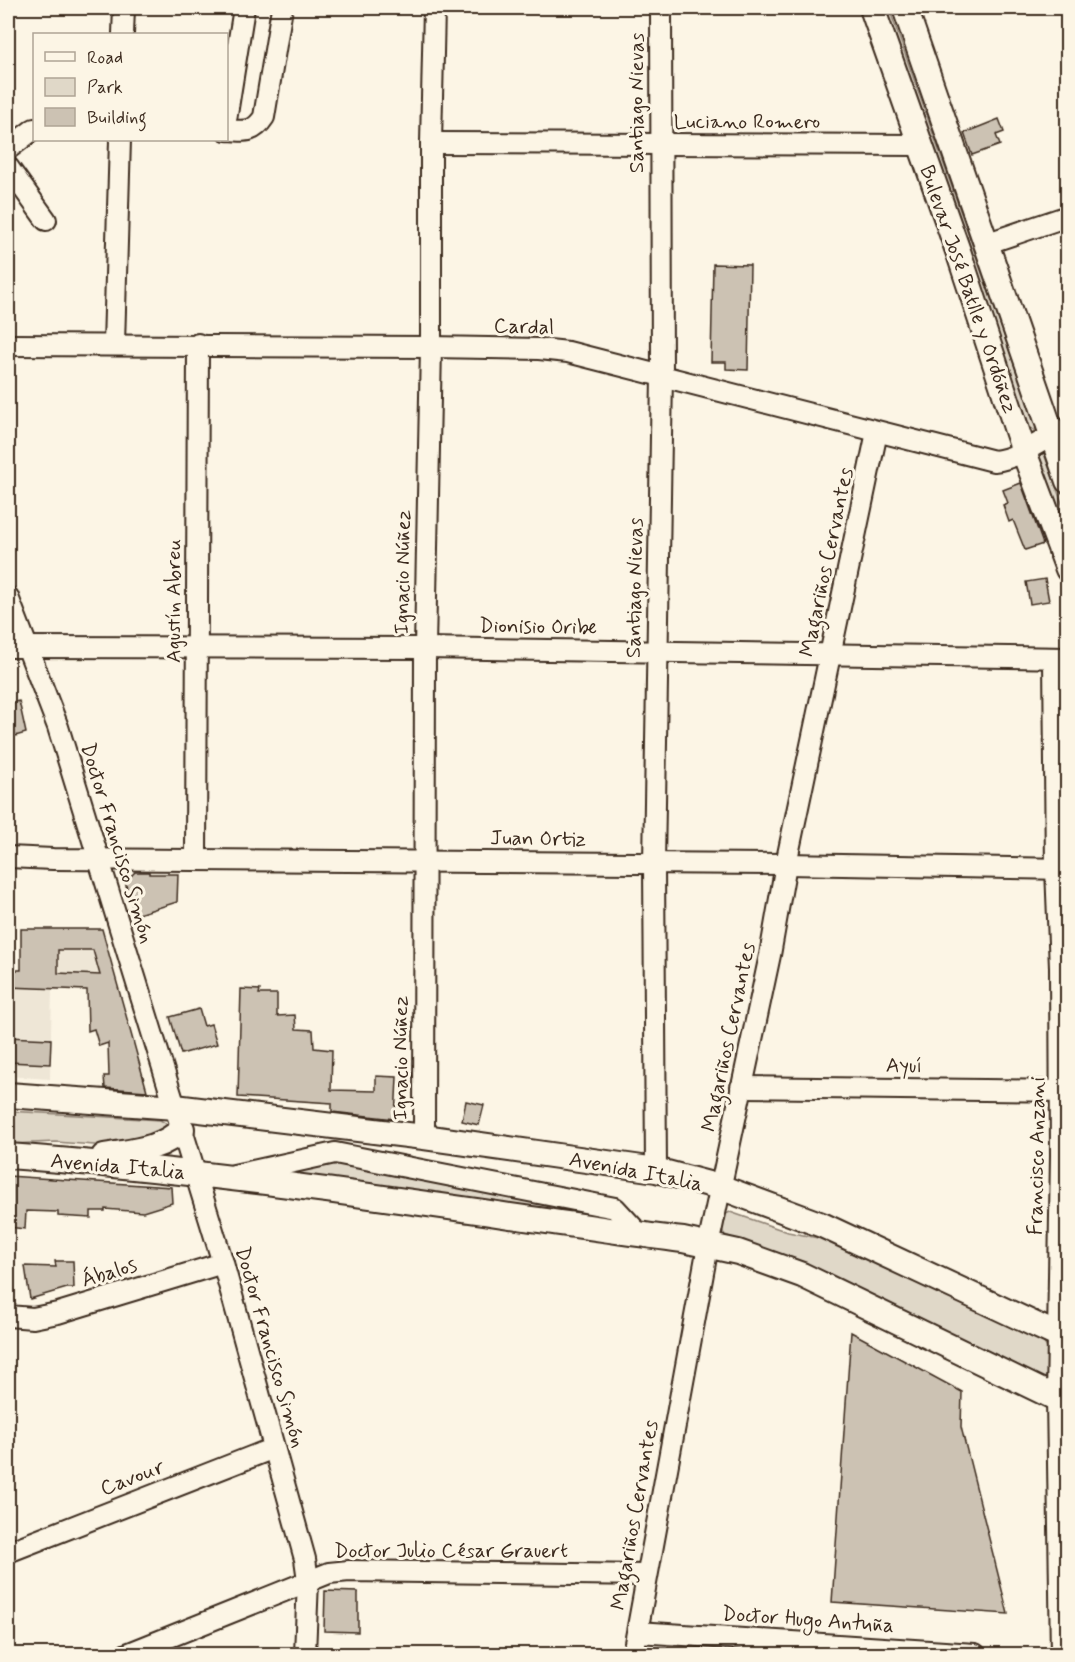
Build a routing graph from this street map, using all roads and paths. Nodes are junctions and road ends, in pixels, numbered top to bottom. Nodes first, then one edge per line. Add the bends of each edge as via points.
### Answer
1 (124, 8) edge
2 (244, 8) edge
3 (282, 8) edge
4 (434, 8) edge
5 (661, 8) edge
6 (872, 8) edge
7 (905, 8) edge
8 (123, 33) edge
9 (228, 108) edge
10 (33, 130) edge
11 (228, 130) edge
12 (120, 141) edge
13 (431, 143) junction
14 (660, 145) junction
15 (920, 145) junction
16 (8, 149) edge
17 (8, 167) edge
18 (1068, 216) edge
19 (45, 220) dead end
20 (985, 244) junction
21 (114, 344) junction
22 (198, 344) junction
23 (8, 345) edge
24 (431, 347) junction
25 (662, 376) junction
26 (1060, 431) edge
27 (877, 432) junction
28 (1024, 452) junction
29 (1068, 481) edge
30 (1068, 569) edge
31 (8, 597) edge
32 (197, 646) junction
33 (8, 647) edge
34 (28, 647) junction
35 (425, 648) junction
36 (656, 652) junction
37 (830, 656) junction
38 (1061, 658) edge
39 (8, 856) edge
40 (97, 858) junction
41 (196, 859) junction
42 (424, 860) junction
43 (654, 864) junction
44 (786, 864) junction
45 (1062, 869) edge
46 (741, 1087) junction
47 (1064, 1091) edge
48 (8, 1095) edge
49 (178, 1118) junction
50 (424, 1137) junction
51 (8, 1156) edge
52 (78, 1161) junction
53 (656, 1170) junction
54 (196, 1173) junction
55 (228, 1176) junction
56 (719, 1196) junction
57 (640, 1235) junction
58 (708, 1246) junction
59 (223, 1263) junction
60 (8, 1316) edge
61 (1063, 1337) edge
62 (1062, 1401) edge
63 (274, 1448) junction
64 (8, 1552) edge
65 (647, 1575) junction
66 (308, 1580) junction
67 (638, 1632) junction
68 (809, 1649) edge
69 (127, 1654) edge
70 (304, 1654) edge
71 (633, 1654) edge
72 (975, 1654) edge
73 (1061, 1654) edge

1 - 8 street
2 - 9 street
3 - 11 street via 264,117 259,126 248,131
4 - 13 street, Ignacio Núñez
5 - 14 street, Santiago Nievas
6 - 15 main road, Bulevar José Batlle y Ordóñez
7 - 20 main road, Bulevar José Batlle y Ordóñez
10 - 16 street
12 - 21 street
13 - 14 street, Luciano Romero
13 - 24 street, Ignacio Núñez
14 - 15 street, Luciano Romero
14 - 25 street, Santiago Nievas
15 - 28 main road, Bulevar José Batlle y Ordóñez
17 - 19 street
18 - 20 street
20 - 26 main road, Bulevar José Batlle y Ordóñez
21 - 22 street, Cardal
21 - 23 street, Cardal
22 - 24 street, Cardal
22 - 32 street, Agustín Abreu
24 - 25 street, Cardal via 568,352
24 - 35 street, Ignacio Núñez
25 - 27 street, Cardal
25 - 36 street, Santiago Nievas
26 - 28 street, Cardal
26 - 29 main road, Bulevar José Batlle y Ordóñez
27 - 28 street, Cardal via 994,461
27 - 37 street, Magariños Cervantes
28 - 30 main road, Bulevar José Batlle y Ordóñez
31 - 34 street, Doctor Francisco Simón
32 - 34 street, Dionisio Oribe
32 - 35 street, Dionisio Oribe
32 - 41 street, Agustín Abreu
33 - 34 street, Dionisio Oribe
34 - 40 street, Doctor Francisco Simón via 58,727
35 - 36 street, Dionisio Oribe
35 - 42 street, Ignacio Núñez
36 - 37 street, Dionisio Oribe
36 - 43 street, Santiago Nievas
37 - 38 street, Dionisio Oribe
37 - 44 street, Magariños Cervantes
38 - 45 street, Francisco Anzani
39 - 40 street, Juan Ortiz
40 - 41 street, Juan Ortiz
40 - 49 street, Doctor Francisco Simón
41 - 42 street, Juan Ortiz
42 - 43 street, Juan Ortiz
42 - 50 street, Ignacio Núñez
43 - 44 street, Juan Ortiz
43 - 53 street, Santiago Nievas
44 - 45 street, Juan Ortiz
44 - 46 street, Magariños Cervantes
45 - 47 street, Francisco Anzani
46 - 47 street, Ayuí
46 - 56 street, Magariños Cervantes
47 - 61 street, Francisco Anzani
48 - 49 main road, Avenida Italia
49 - 50 main road, Avenida Italia
49 - 52 main road via 173,1138 160,1144
49 - 54 street, Doctor Francisco Simón
50 - 53 main road, Avenida Italia
51 - 52 main road, Avenida Italia
52 - 54 main road, Avenida Italia
53 - 56 main road, Avenida Italia
54 - 55 main road, Avenida Italia
54 - 59 street, Doctor Francisco Simón
55 - 57 main road, Avenida Italia
55 - 57 street, Avenida Italia via 335,1153 615,1208
56 - 58 street, Magariños Cervantes
56 - 61 main road, Avenida Italia via 822,1225
57 - 58 main road, Avenida Italia
58 - 62 main road, Avenida Italia via 802,1275
58 - 65 street, Magariños Cervantes
59 - 60 street, Ábalos via 58,1313 33,1318
59 - 63 street, Doctor Francisco Simón
61 - 62 street, Francisco Anzani
62 - 73 street, Francisco Anzani
63 - 64 street, Cavour
63 - 66 street, Doctor Francisco Simón
65 - 66 street, Doctor Julio César Grauert via 349,1571
65 - 67 street, Magariños Cervantes
66 - 69 street, Doctor Julio César Grauert
66 - 70 street, Doctor Francisco Simón
67 - 68 street, Doctor Hugo Antuña
67 - 71 street, Magariños Cervantes
68 - 72 street, Doctor Hugo Antuña

